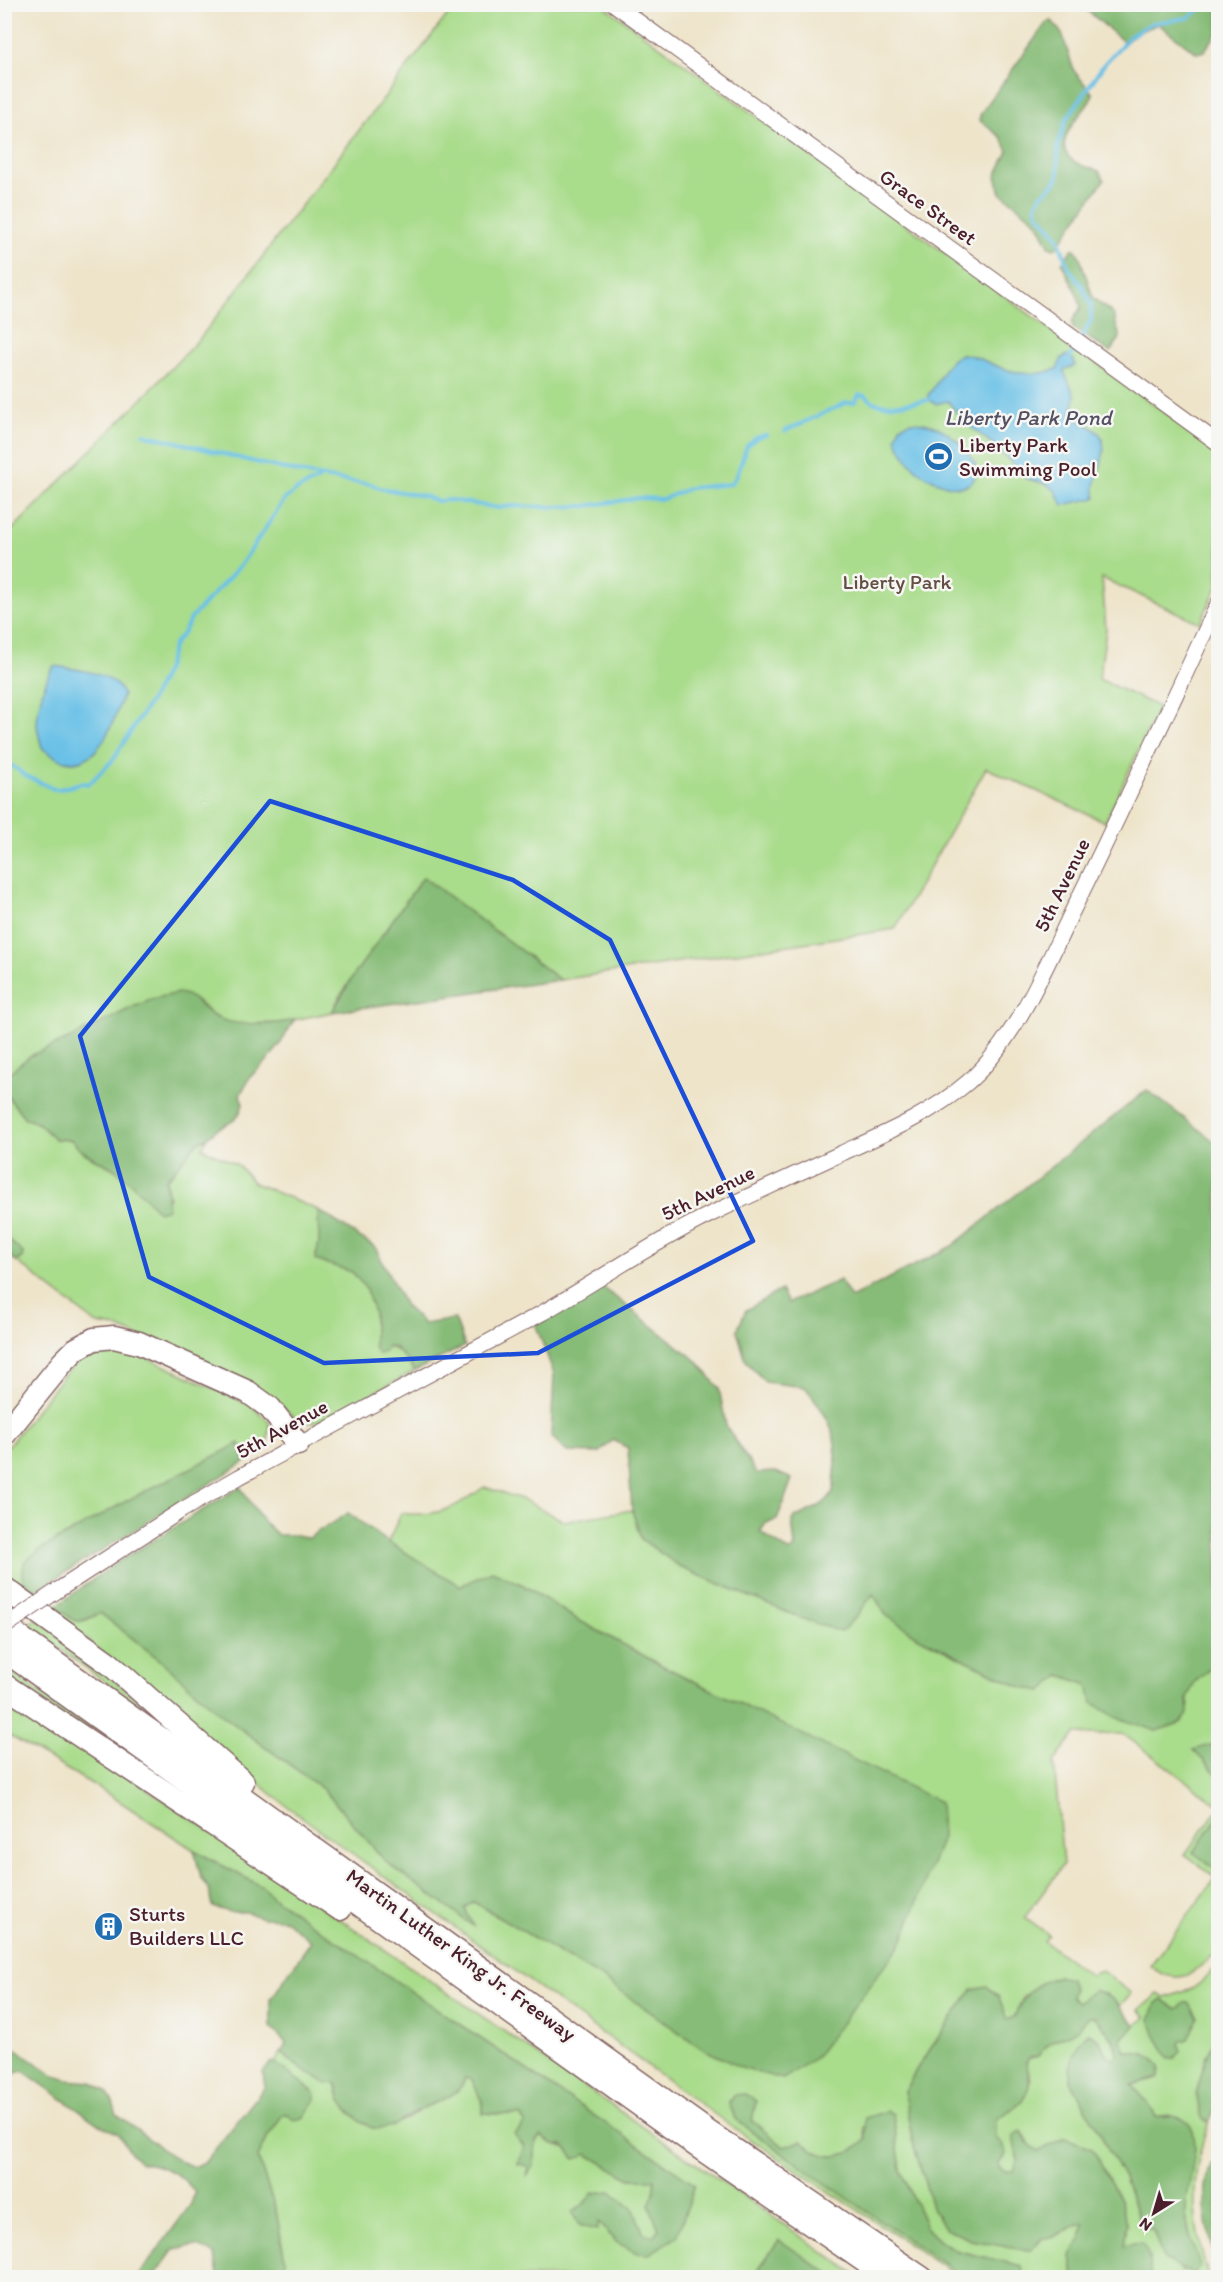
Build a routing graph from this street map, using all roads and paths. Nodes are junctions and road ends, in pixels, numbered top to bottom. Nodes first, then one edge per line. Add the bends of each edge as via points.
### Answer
1 (614, 4) edge
2 (1218, 443) edge
3 (1218, 603) edge
4 (4, 1435) edge
5 (298, 1444) junction
6 (4, 1588) edge
7 (4, 1626) edge
8 (4, 1650) edge
9 (4, 1685) edge
10 (462, 1956) junction
11 (535, 2030) junction
12 (889, 2277) edge
13 (922, 2277) edge

1 - 2 street, Grace Street
3 - 5 street, 5th Avenue via 1144,766 1049,959 1004,1041 969,1082 892,1131 669,1235 552,1307
4 - 5 highway via 76,1349 94,1339 114,1337 139,1343 248,1392 270,1408
5 - 7 street, 5th Avenue, bridge via 182,1510
6 - 10 highway via 110,1664 253,1791 433,1924
7 - 10 highway, Martin Luther King Jr. Freeway
8 - 11 highway, Martin Luther King Jr. Freeway
9 - 11 highway via 410,1955
10 - 13 highway, Martin Luther King Jr. Freeway via 717,2138
11 - 12 highway, Martin Luther King Jr. Freeway via 787,2210

